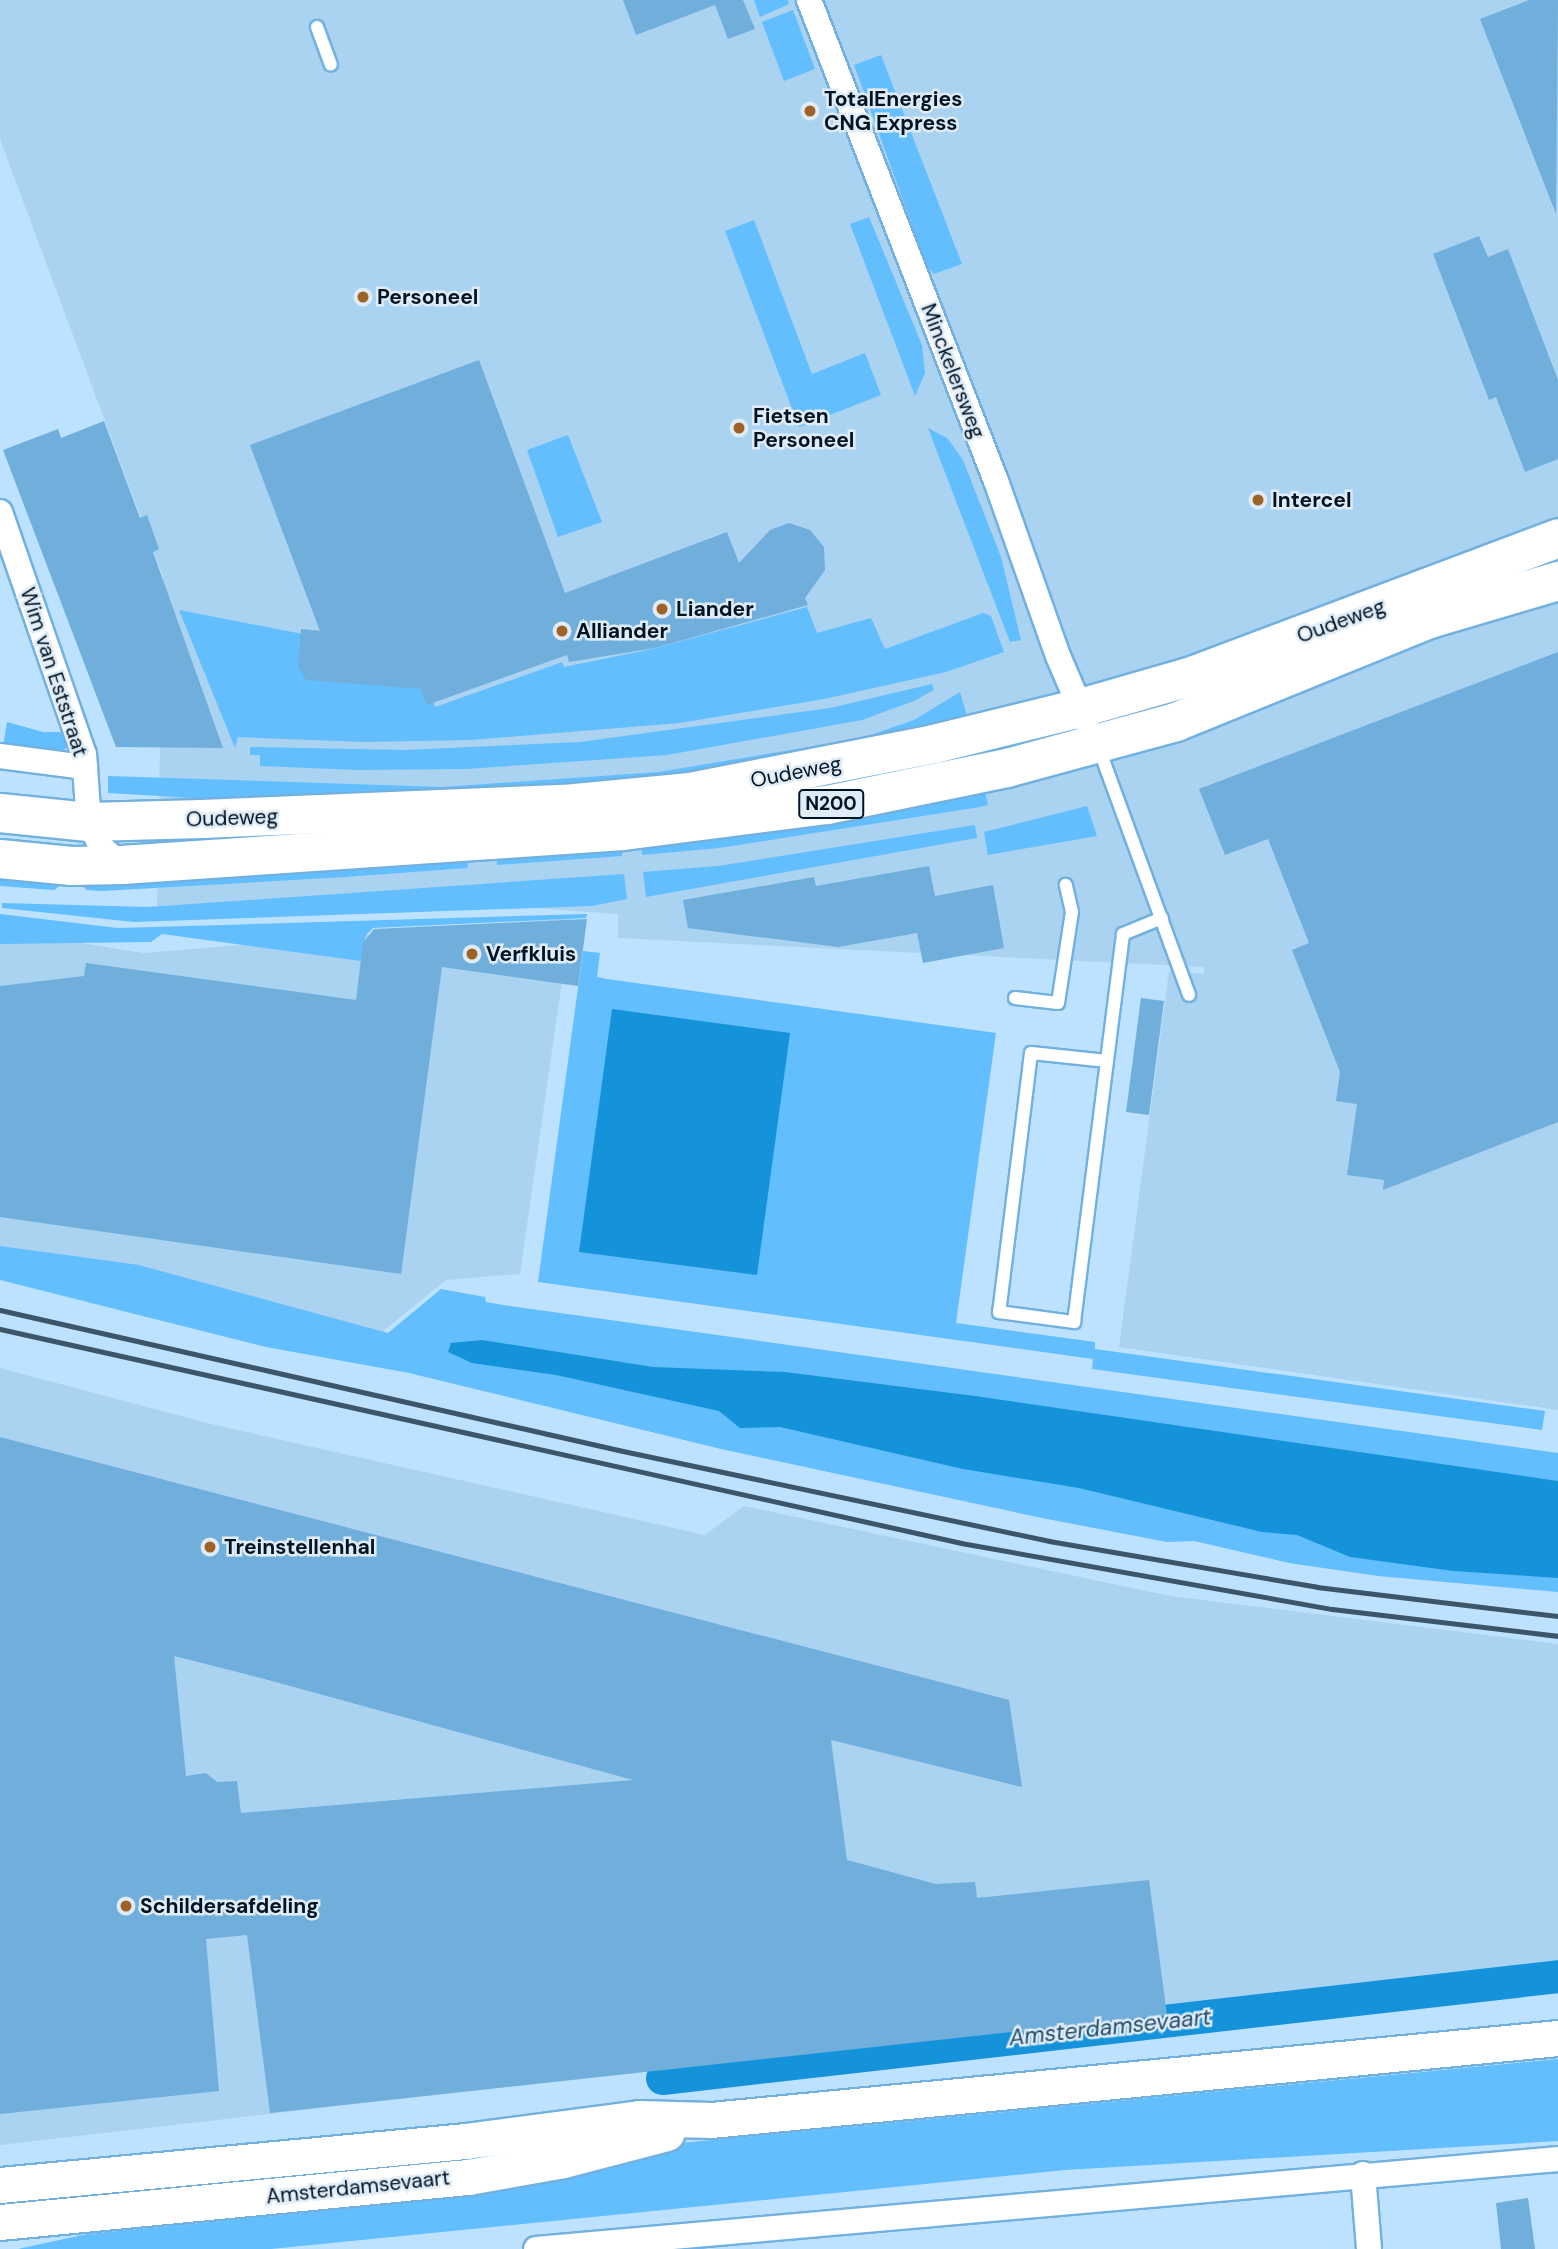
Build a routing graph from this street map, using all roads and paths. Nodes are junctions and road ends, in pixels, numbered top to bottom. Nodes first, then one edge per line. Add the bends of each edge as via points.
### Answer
1 (809, 0) edge
2 (317, 27) dead end
3 (331, 65) dead end
4 (0, 512) edge
5 (1558, 538) edge
6 (1558, 581) edge
7 (1081, 708) junction
8 (1097, 743) junction
9 (0, 756) edge
10 (85, 767) junction
11 (0, 813) edge
12 (89, 822) junction
13 (0, 859) edge
14 (122, 865) junction
15 (1066, 885) dead end
16 (1162, 918) junction
17 (1189, 995) dead end
18 (1015, 998) dead end
19 (1107, 1061) junction
20 (1558, 2038) edge
21 (711, 2120) junction
22 (1558, 2159) edge
23 (1363, 2174) junction
24 (0, 2185) edge
25 (0, 2222) edge
26 (651, 2243) edge
27 (536, 2249) edge
28 (1368, 2249) edge

1 - 7 street, Minckelersweg
2 - 3 lane
4 - 10 street, Wim van Eststraat
5 - 7 main road, Oudeweg / N200 via 1189,677
6 - 8 main road, Oudeweg / N200 via 1430,619 1216,709
7 - 8 street, Minckelersweg
7 - 12 main road, Oudeweg / N200 via 784,774 623,800
8 - 14 main road, Oudeweg / N200 via 1007,768 827,805 681,825
8 - 16 lane
9 - 10 street
10 - 12 street, Wim van Eststraat
11 - 12 main road, Oudeweg / N200
12 - 14 street, Wim van Eststraat via 101,847
13 - 14 main road, Oudeweg / N200
15 - 18 lane via 1072,912 1058,1003
16 - 17 lane
16 - 19 lane via 1123,934
19 - 19 lane via 1074,1322 999,1312 1031,1053
20 - 21 main road, Amsterdamsevaart
21 - 24 main road, Amsterdamsevaart via 639,2118 465,2141
21 - 25 main road, Amsterdamsevaart via 563,2160 468,2177
22 - 23 street
23 - 26 street
23 - 28 street
26 - 27 street

